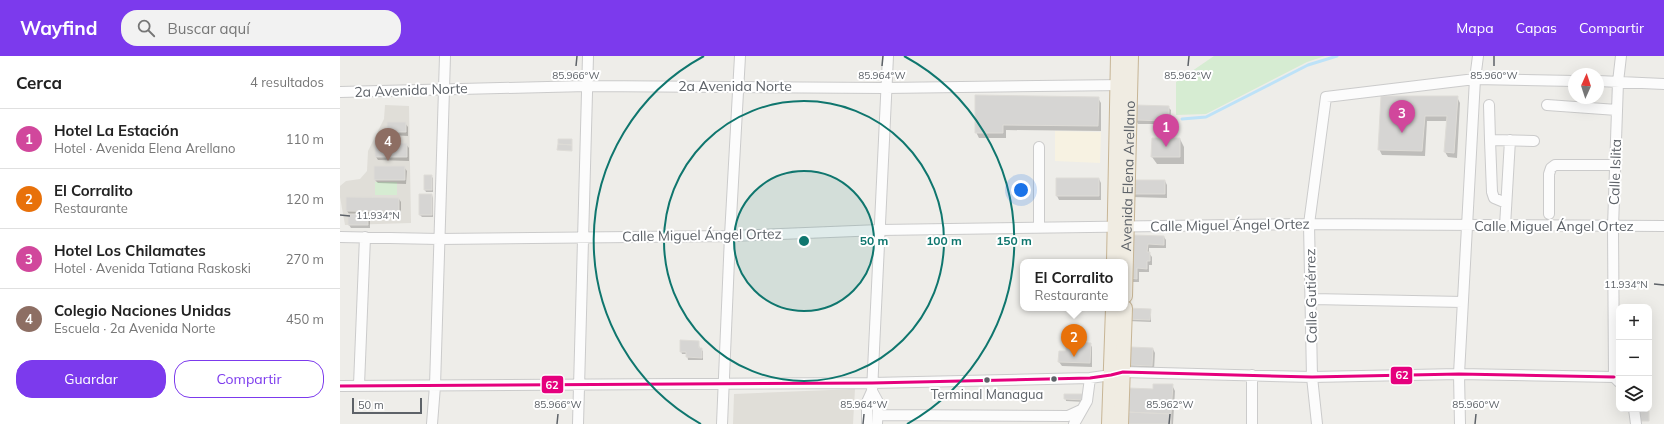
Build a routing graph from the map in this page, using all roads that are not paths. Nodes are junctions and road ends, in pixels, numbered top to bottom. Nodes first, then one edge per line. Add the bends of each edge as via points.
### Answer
1 (445, 56) edge
2 (588, 56) edge
3 (740, 56) edge
4 (888, 56) edge
5 (1118, 56) edge
6 (1131, 56) edge
7 (1478, 56) edge
8 (1621, 56) edge
9 (1475, 79) junction
10 (1568, 81) edge
11 (1604, 81) edge
12 (1618, 82) junction
13 (1664, 84) edge
14 (1124, 85) junction
15 (587, 86) junction
16 (739, 86) junction
17 (445, 88) junction
18 (885, 88) junction
19 (340, 92) edge
20 (1489, 105) dead end
21 (1547, 105) dead end
22 (1617, 110) junction
23 (1490, 140) junction
24 (1510, 140) junction
25 (1534, 141) dead end
26 (1039, 147) dead end
27 (1472, 152) junction
28 (1490, 153) junction
29 (1615, 165) junction
30 (1506, 203) junction
31 (1549, 214) dead end
32 (1309, 224) junction
33 (1121, 226) junction
34 (1467, 226) junction
35 (1504, 226) junction
36 (1664, 226) edge
37 (1613, 227) junction
38 (1039, 228) junction
39 (880, 230) junction
40 (730, 236) junction
41 (365, 237) junction
42 (340, 238) edge
43 (582, 238) junction
44 (439, 239) junction
45 (1115, 259) edge
46 (1123, 259) edge
47 (1312, 299) junction
48 (1463, 302) junction
49 (1113, 311) edge
50 (1125, 311) edge
51 (1117, 373) junction
52 (1460, 374) junction
53 (1252, 375) junction
54 (1312, 377) junction
55 (1090, 378) junction
56 (1616, 380) edge
57 (724, 384) junction
58 (359, 385) junction
59 (579, 385) junction
60 (340, 386) edge
61 (435, 386) junction
62 (872, 387) junction
63 (1081, 410) junction
64 (1634, 412) edge
65 (878, 420) edge
66 (432, 424) edge
67 (578, 424) edge
68 (722, 424) edge
69 (867, 424) edge
70 (1074, 424) edge
71 (1109, 424) edge
72 (1121, 424) edge
73 (1252, 424) edge
74 (1317, 424) edge
75 (1460, 424) edge
76 (1636, 424) edge

1 - 17 street
2 - 15 street
3 - 16 street
4 - 18 street
5 - 14 highway, Avenida Elena Arellano
6 - 14 highway, Avenida Elena Arellano
7 - 9 street
8 - 12 street, Calle Islita
9 - 10 street
9 - 27 street
9 - 32 street, Calle Gutiérrez via 1326,97
11 - 12 street
12 - 13 street
12 - 22 street, Calle Islita
14 - 18 street, 2a Avenida Norte
14 - 33 highway, Avenida Elena Arellano
15 - 16 street, 2a Avenida Norte
15 - 17 street, 2a Avenida Norte
15 - 43 street
16 - 18 street, 2a Avenida Norte
16 - 40 street
17 - 19 street, 2a Avenida Norte
17 - 44 street
18 - 39 street
20 - 23 street
21 - 22 street
22 - 29 street, Calle Islita
23 - 24 street
23 - 28 street
24 - 25 street
24 - 30 street
26 - 38 street
27 - 28 street
27 - 34 street
28 - 30 street via 1492,192 1494,198
29 - 31 street via 1555,165 1551,168 1550,174
29 - 37 street, Calle Islita
30 - 35 street
32 - 33 street, Calle Miguel Ángel Ortez
32 - 34 street, Calle Miguel Ángel Ortez
32 - 47 street, Calle Gutiérrez
33 - 38 street, Calle Miguel Ángel Ortez
33 - 45 highway, Avenida Elena Arellano
33 - 46 highway, Avenida Elena Arellano
34 - 35 street, Calle Miguel Ángel Ortez
34 - 48 street
35 - 37 street, Calle Miguel Ángel Ortez
36 - 37 street, Calle Miguel Ángel Ortez
37 - 56 street, Calle Islita
38 - 39 street, Calle Miguel Ángel Ortez
39 - 40 street, Calle Miguel Ángel Ortez
39 - 62 street
40 - 43 street, Calle Miguel Ángel Ortez
40 - 57 street
41 - 42 street, Calle Miguel Ángel Ortez
41 - 44 street, Calle Miguel Ángel Ortez
41 - 58 street
43 - 44 street, Calle Miguel Ángel Ortez
43 - 59 street
44 - 61 street
47 - 48 street
47 - 54 street, Calle Gutiérrez
48 - 52 street
49 - 51 highway
50 - 51 highway
51 - 53 street
51 - 55 street
51 - 71 highway
51 - 72 highway
52 - 54 street
52 - 56 street
52 - 75 street
53 - 54 street
53 - 73 street
54 - 74 street, Calle Gutiérrez
55 - 62 street
55 - 63 street via 1086,401
57 - 59 street
57 - 62 street
57 - 68 street
58 - 60 street
58 - 61 street
59 - 61 street
59 - 67 street
61 - 66 street
62 - 65 street via 878,402
62 - 69 street via 867,402
63 - 65 street via 1068,416
63 - 70 street
64 - 76 street

